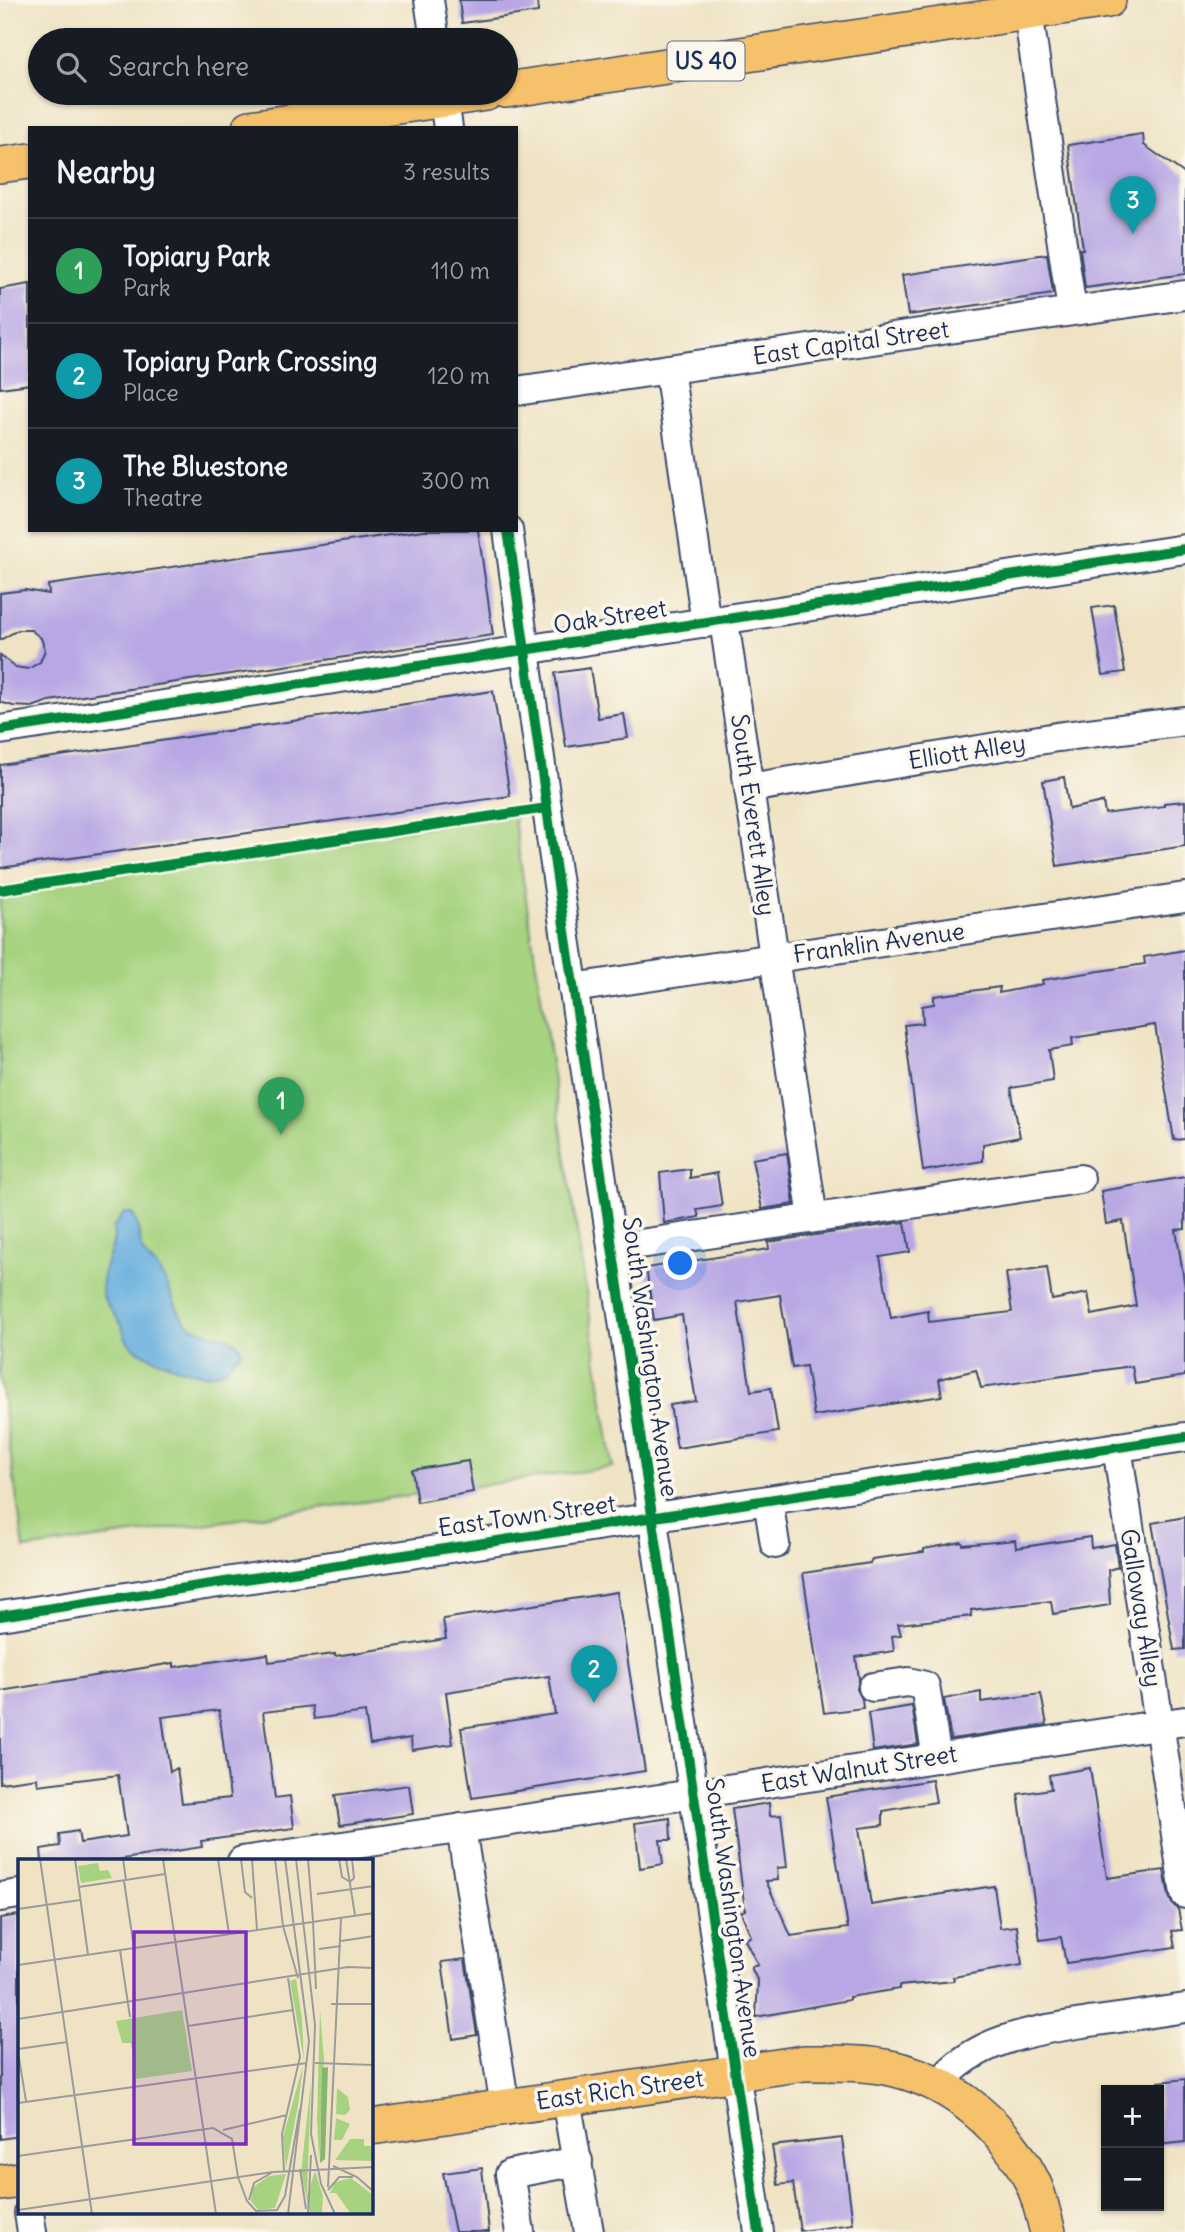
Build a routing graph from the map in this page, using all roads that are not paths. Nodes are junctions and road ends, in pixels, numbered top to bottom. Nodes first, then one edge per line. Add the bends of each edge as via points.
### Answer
1 (429, 0) edge
2 (1108, 0) edge
3 (1015, 9) edge
4 (433, 28) edge
5 (518, 88) edge
6 (445, 106) edge
7 (268, 126) edge
8 (1185, 295) edge
9 (1072, 311) junction
10 (669, 369) junction
11 (518, 391) edge
12 (508, 532) edge
13 (1185, 549) edge
14 (715, 622) junction
15 (525, 651) junction
16 (1185, 721) edge
17 (0, 730) edge
18 (749, 788) junction
19 (1185, 897) edge
20 (775, 959) junction
21 (573, 988) junction
22 (1080, 1179) dead end
23 (813, 1218) junction
24 (612, 1248) junction
25 (1185, 1437) edge
26 (1117, 1447) junction
27 (768, 1500) junction
28 (652, 1518) junction
29 (775, 1544) dead end
30 (0, 1616) edge
31 (873, 1687) dead end
32 (1172, 1723) edge
33 (937, 1758) junction
34 (693, 1794) junction
35 (461, 1828) junction
36 (255, 1859) edge
37 (18, 1894) edge
38 (1185, 1894) edge
39 (0, 1897) edge
40 (1185, 2008) edge
41 (735, 2073) junction
42 (939, 2084) junction
43 (566, 2099) junction
44 (505, 2107) junction
45 (373, 2127) edge
46 (578, 2161) junction
47 (18, 2180) edge
48 (0, 2183) edge
49 (29, 2214) edge
50 (32, 2232) edge
51 (520, 2232) edge
52 (589, 2232) edge
53 (759, 2232) edge
54 (1048, 2232) edge

1 - 4 street
2 - 3 main road, US 40
3 - 5 main road, US 40
3 - 9 street
6 - 7 main road
8 - 9 street, East Capital Street
9 - 10 street, East Capital Street
10 - 11 street, East Capital Street
10 - 14 street, South Everett Alley
12 - 15 street, South Washington Avenue
13 - 14 street, Oak Street
14 - 15 street, Oak Street
14 - 18 street, South Everett Alley
15 - 17 street, Oak Street
15 - 21 street, South Washington Avenue
16 - 18 street, Elliott Alley via 1057,737
18 - 20 street, South Everett Alley
19 - 20 street, Franklin Avenue
20 - 21 street, Franklin Avenue
20 - 23 street, South Everett Alley
21 - 24 street, South Washington Avenue
22 - 23 street
23 - 24 street
24 - 28 street, South Washington Avenue
25 - 26 street, East Town Street
26 - 27 street, East Town Street
26 - 32 street, Galloway Alley
27 - 28 street, East Town Street
27 - 29 street
28 - 30 street, East Town Street
28 - 34 street, South Washington Avenue
31 - 33 street via 908,1682 925,1686
32 - 33 street, East Walnut Street
32 - 38 street, Galloway Alley
33 - 34 street, East Walnut Street
34 - 35 street, East Walnut Street
34 - 41 street, South Washington Avenue
35 - 36 street, East Walnut Street
35 - 44 street
37 - 39 street
40 - 42 street via 1021,2034 970,2056
41 - 42 main road, East Rich Street via 840,2062 894,2069
41 - 43 main road, East Rich Street
41 - 53 street, South Washington Avenue
42 - 54 main road, East Rich Street via 1002,2134 1033,2182
43 - 44 main road, East Rich Street
43 - 46 street
44 - 45 main road, East Rich Street
46 - 51 street via 510,2174
46 - 52 street
47 - 48 main road
49 - 50 street

